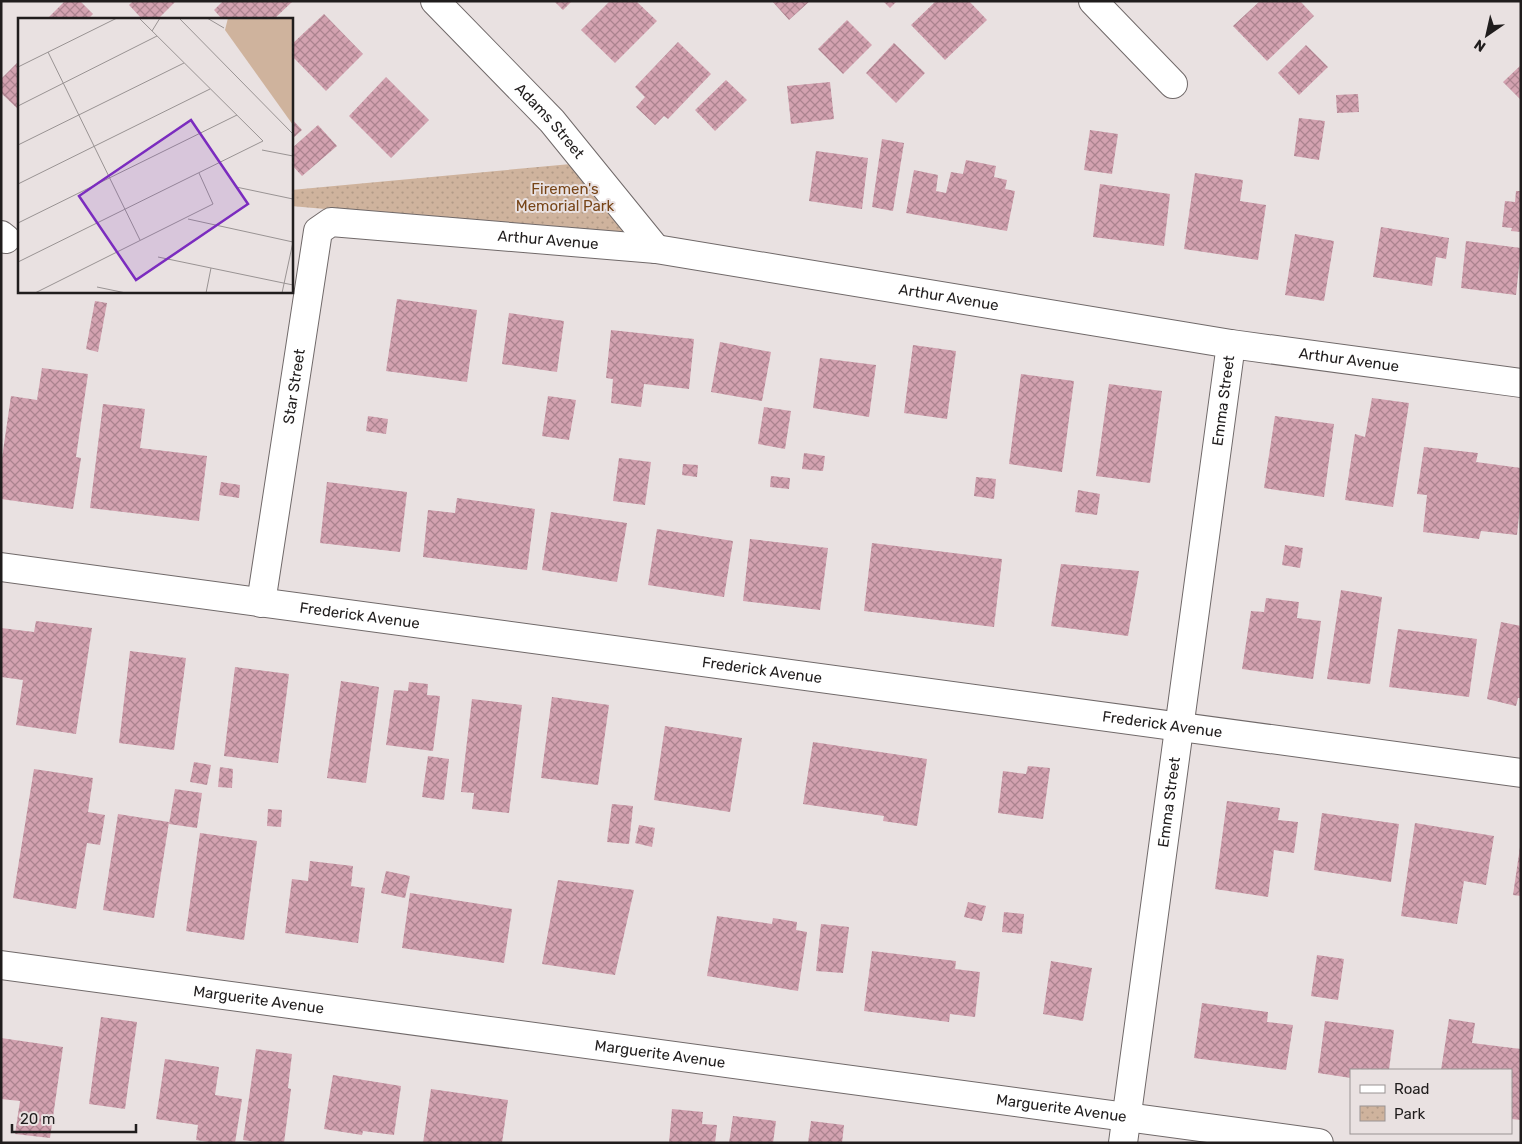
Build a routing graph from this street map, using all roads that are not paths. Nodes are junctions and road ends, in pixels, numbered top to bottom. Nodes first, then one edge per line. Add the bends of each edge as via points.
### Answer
1 (435, 1) edge
2 (1093, 1) edge
3 (1173, 84) dead end
4 (375, 226) joint
5 (656, 249) junction
6 (1231, 344) junction
7 (1521, 383) edge
8 (1, 567) edge
9 (261, 603) junction
10 (1180, 727) junction
11 (1521, 773) edge
12 (1, 965) edge
13 (1125, 1130) edge
14 (1319, 1143) edge

1 - 5 street, Adams Street via 552,121
2 - 3 street
4 - 5 street, Arthur Avenue
4 - 9 street, Star Street via 331,222 318,231
5 - 6 street, Arthur Avenue
6 - 7 street, Arthur Avenue
6 - 10 street, Emma Street
8 - 9 street, Frederick Avenue
9 - 10 street, Frederick Avenue
10 - 11 street, Frederick Avenue
10 - 13 street, Emma Street
12 - 13 street, Marguerite Avenue
13 - 14 street, Marguerite Avenue

